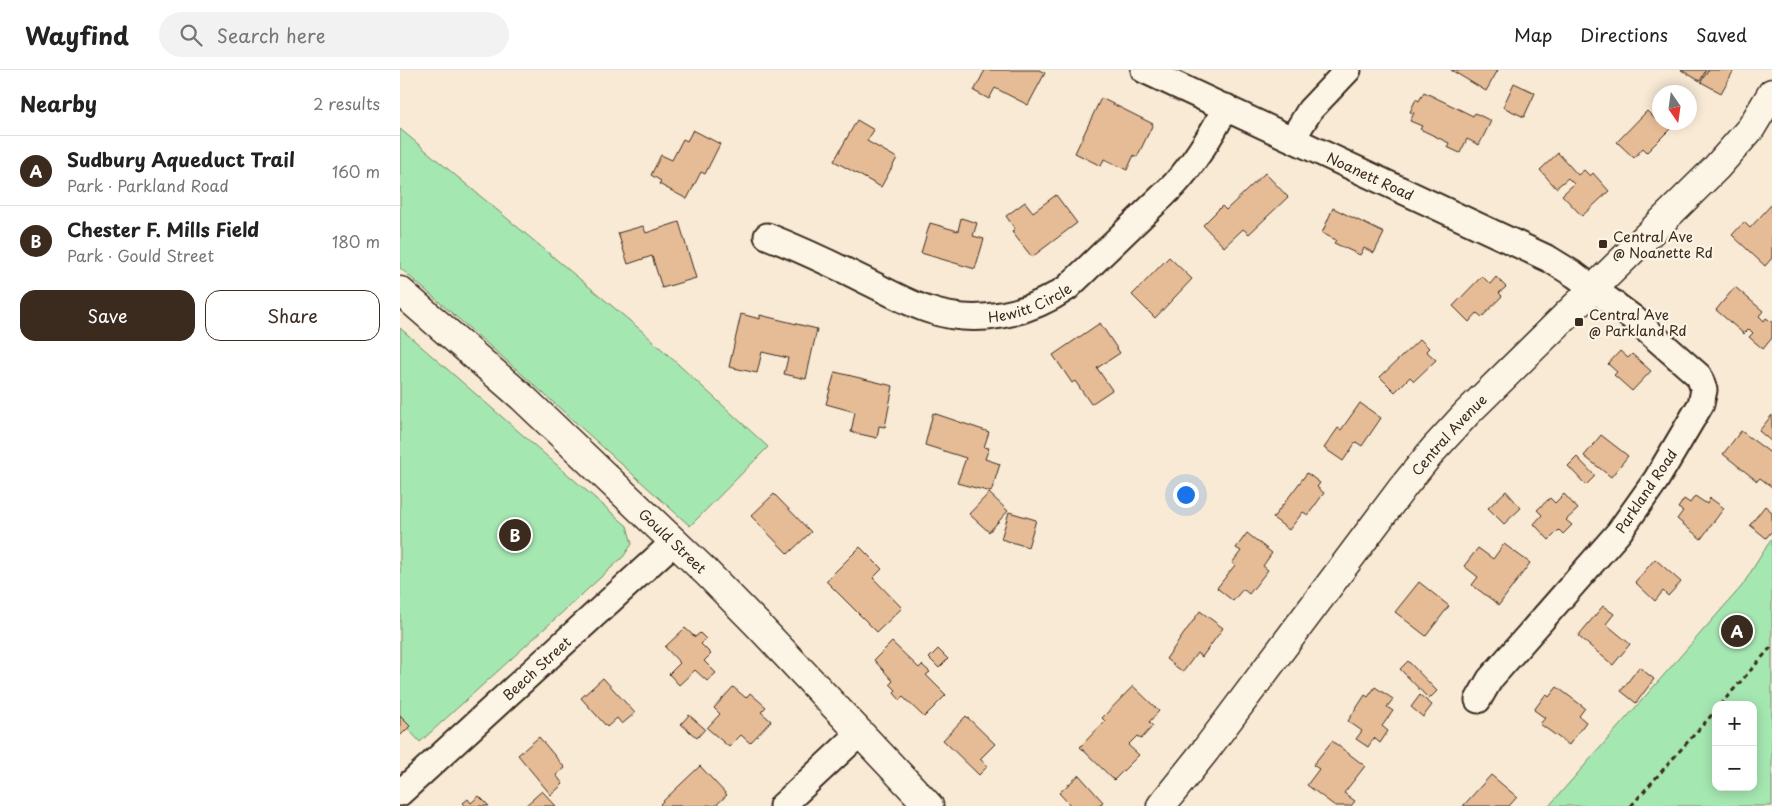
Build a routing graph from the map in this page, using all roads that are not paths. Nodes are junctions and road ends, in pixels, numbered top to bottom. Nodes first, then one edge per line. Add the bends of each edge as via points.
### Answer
1 (1144, 70) edge
2 (1348, 70) edge
3 (1772, 94) edge
4 (1226, 107) junction
5 (1293, 138) junction
6 (767, 236) dead end
7 (1593, 289) junction
8 (400, 291) edge
9 (674, 542) junction
10 (1478, 700) dead end
11 (860, 733) junction
12 (400, 794) edge
13 (782, 806) edge
14 (929, 806) edge
15 (1161, 806) edge

1 - 4 street, Noanett Road
2 - 5 street via 1310,110
3 - 7 main road, Central Avenue via 1751,128 1716,168
4 - 5 street, Noanett Road
4 - 6 street, Hewitt Circle via 1204,148 1174,185 1067,288 1026,309 978,318 946,315 912,304
5 - 7 street, Noanett Road via 1549,259
7 - 10 street, Parkland Road via 1694,370 1702,384 1703,398 1656,480 1632,514 1490,679
7 - 15 main road, Central Avenue via 1467,413 1419,467
8 - 9 main road, Gould Street via 529,404
9 - 11 main road, Gould Street
9 - 12 street, Beech Street
11 - 13 street
11 - 14 main road, Gould Street

